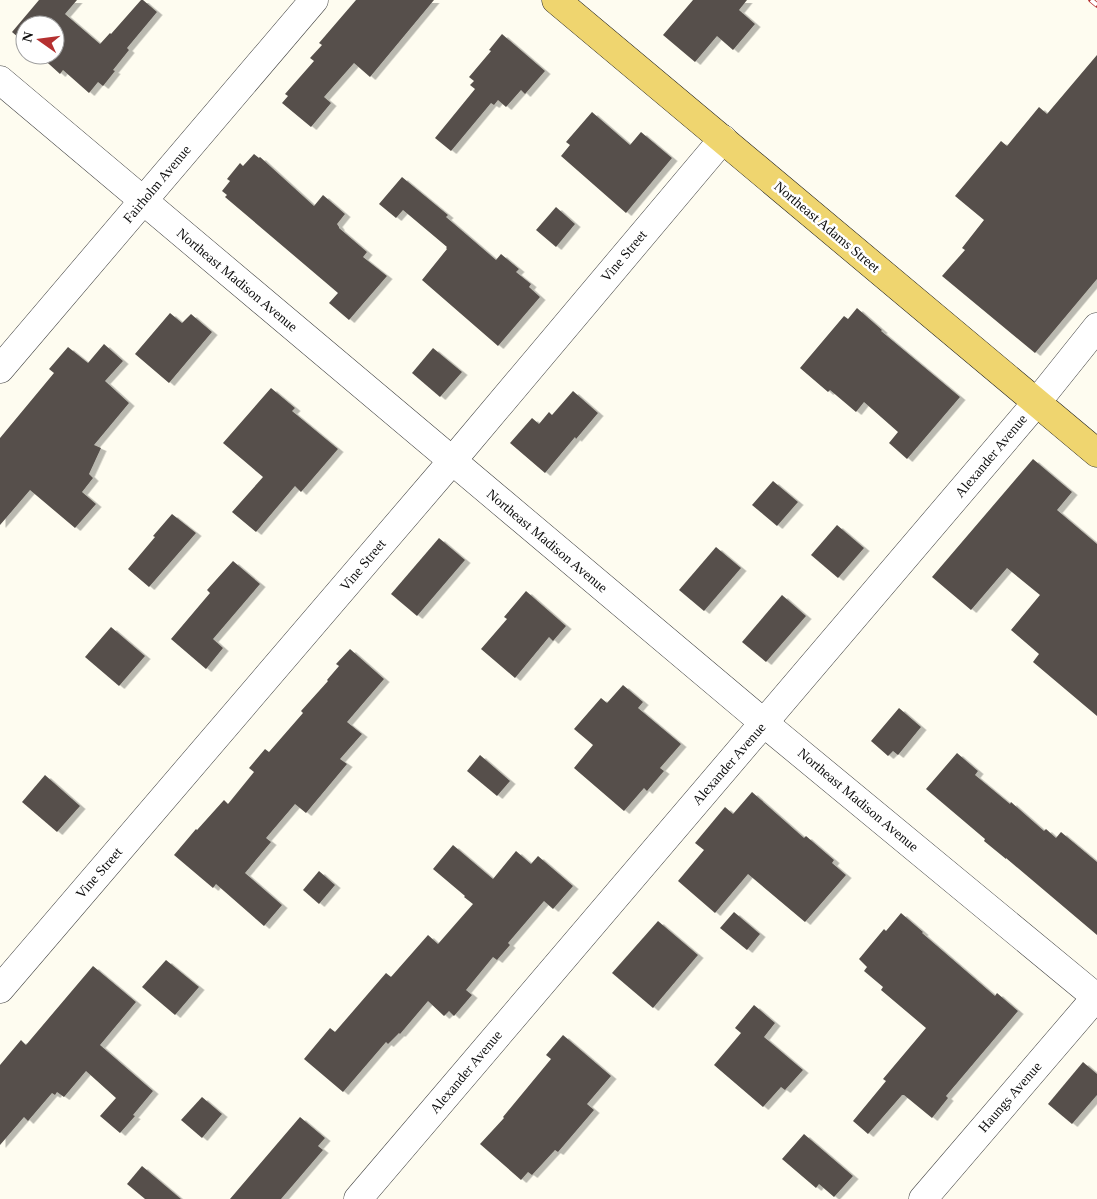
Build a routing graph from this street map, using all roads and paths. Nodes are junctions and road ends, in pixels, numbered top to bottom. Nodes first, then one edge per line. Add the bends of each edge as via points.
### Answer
1 (314, 0) edge
2 (556, 0) edge
3 (0, 80) edge
4 (722, 139) junction
5 (143, 200) junction
6 (1097, 327) edge
7 (0, 368) edge
8 (1037, 402) junction
9 (1097, 453) edge
10 (452, 461) junction
11 (764, 723) junction
12 (0, 989) edge
13 (1097, 997) edge
14 (358, 1199) edge
15 (923, 1199) edge

1 - 5 street, Fairholm Avenue
2 - 4 main road, Northeast Adams Street
3 - 5 street, Northeast Madison Avenue
4 - 8 main road, Northeast Adams Street
4 - 10 street, Vine Street
5 - 7 street, Fairholm Avenue
5 - 10 street, Northeast Madison Avenue
6 - 8 street, Alexander Avenue
8 - 9 main road, Northeast Adams Street
8 - 11 street, Alexander Avenue
10 - 11 street, Northeast Madison Avenue
10 - 12 street, Vine Street
11 - 13 street, Northeast Madison Avenue
11 - 14 street, Alexander Avenue
13 - 15 street, Haungs Avenue

